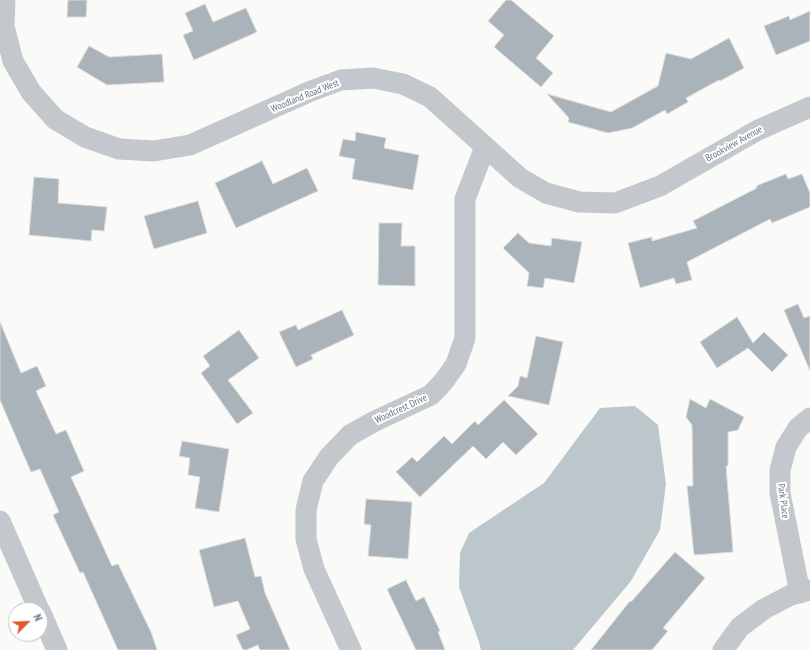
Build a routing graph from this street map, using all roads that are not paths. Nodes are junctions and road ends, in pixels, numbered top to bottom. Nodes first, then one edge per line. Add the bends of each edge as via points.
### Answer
1 (5, 0) edge
2 (810, 107) edge
3 (486, 147) junction
4 (660, 186) joint
5 (810, 418) edge
6 (0, 521) edge
7 (805, 591) edge
8 (36, 602) edge
9 (48, 629) edge
10 (57, 650) edge
11 (351, 650) edge
12 (723, 650) edge

1 - 3 street, Woodland Road West via 4,26 13,61 31,92 55,119 85,137 119,149 154,151 190,145 341,80 373,78 403,84 430,97
2 - 4 street, Brookview Avenue via 758,130
3 - 4 street, Woodland Road West via 520,178 546,193 579,202 615,203
3 - 11 street, Woodcrest Drive via 465,200 465,338 456,364 431,395 375,420 350,436 329,457 313,481 306,510 306,539 314,569
5 - 7 street, Park Place via 798,428 786,447 780,470 780,493
6 - 8 street
7 - 12 street via 764,609 740,627
9 - 10 street

